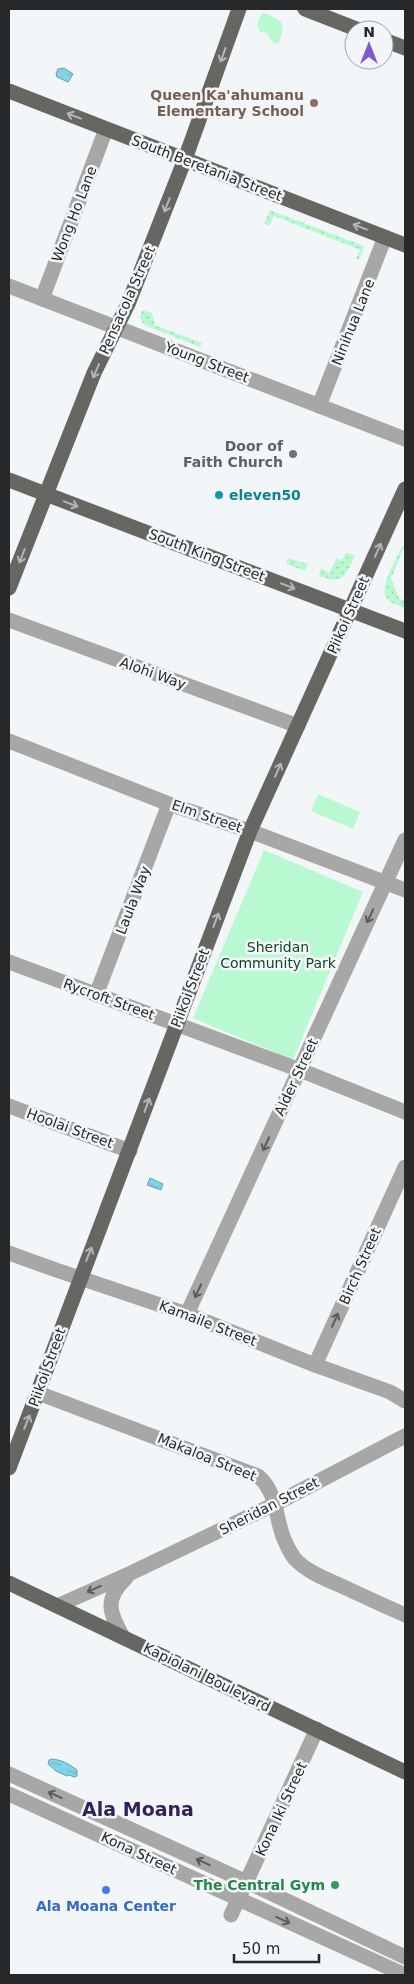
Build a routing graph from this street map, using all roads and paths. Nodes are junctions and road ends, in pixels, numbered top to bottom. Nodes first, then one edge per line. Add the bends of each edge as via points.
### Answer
1 (239, 9) edge
2 (305, 9) edge
3 (344, 24) edge
4 (9, 91) edge
5 (106, 129) junction
6 (185, 159) junction
7 (386, 237) junction
8 (405, 245) edge
9 (9, 286) edge
10 (42, 299) junction
11 (117, 327) junction
12 (319, 406) junction
13 (405, 439) edge
14 (9, 480) edge
15 (405, 489) edge
16 (46, 494) junction
17 (9, 588) edge
18 (350, 610) junction
19 (9, 620) edge
20 (405, 631) edge
21 (298, 726) junction
22 (9, 741) edge
23 (169, 804) junction
24 (250, 831) junction
25 (405, 840) edge
26 (386, 883) junction
27 (405, 890) edge
28 (9, 962) edge
29 (96, 996) junction
30 (176, 1024) junction
31 (300, 1070) junction
32 (9, 1106) edge
33 (405, 1112) edge
34 (130, 1151) junction
35 (405, 1167) edge
36 (9, 1253) edge
37 (80, 1278) junction
38 (187, 1314) junction
39 (315, 1365) junction
40 (38, 1393) junction
41 (405, 1401) edge
42 (405, 1436) edge
43 (9, 1468) edge
44 (275, 1504) junction
45 (131, 1573) junction
46 (9, 1583) edge
47 (58, 1606) junction
48 (405, 1615) edge
49 (123, 1637) junction
50 (317, 1729) junction
51 (405, 1772) edge
52 (9, 1774) edge
53 (9, 1794) edge
54 (247, 1882) junction
55 (239, 1899) junction
56 (231, 1915) dead end
57 (405, 1957) edge
58 (405, 1975) edge

1 -> 6 main road, Pensacola Street
2 - 3 main road
5 -> 4 main road, South Beretania Street
5 - 6 main road, South Beretania Street
5 - 10 street, Wong Ho Lane
7 -> 6 main road, South Beretania Street
6 -> 11 main road, Pensacola Street
7 - 8 main road, South Beretania Street
7 - 12 street, Ninihua Lane
9 - 10 street, Young Street
10 - 11 street, Young Street
11 - 12 street, Young Street
11 -> 16 main road, Pensacola Street via 94,373
12 - 13 street, Young Street
14 - 16 main road, South King Street
18 -> 15 main road, Piikoi Street
16 -> 17 main road, Pensacola Street
16 -> 18 main road, South King Street
18 - 20 main road, South King Street
18 - 21 main road, Piikoi Street
19 - 21 street, Alohi Way
24 -> 21 main road, Piikoi Street
22 - 23 street, Elm Street
23 - 24 street, Elm Street
23 - 29 street, Laula Way
24 - 26 street, Elm Street
30 -> 24 main road, Piikoi Street
25 - 26 street, Alder Street
26 - 27 street, Elm Street
26 -> 31 street, Alder Street
28 - 29 street, Rycroft Street
29 - 30 street, Rycroft Street
30 - 31 street, Rycroft Street
34 -> 30 main road, Piikoi Street
31 - 33 street, Rycroft Street
31 -> 38 street, Alder Street
32 - 34 street, Hoolai Street
37 -> 34 main road, Piikoi Street
39 -> 35 street, Birch Street
36 - 37 street, Kamaile Street
37 - 38 street, Kamaile Street
37 - 40 main road, Piikoi Street
38 - 39 street, Kamaile Street
39 - 41 street, Kamaile Street via 390,1392
43 -> 40 main road, Piikoi Street
40 - 44 street, Makaloa Street via 251,1472 264,1482
42 - 44 street, Sheridan Street
44 - 45 street, Sheridan Street
44 - 48 street, Makaloa Street via 283,1537 300,1564
45 -> 47 street, Sheridan Street
45 - 49 street, Sheridan Street via 114,1591 111,1601 113,1620
46 - 47 main road, Kapiolani Boulevard
47 - 49 main road, Kapiolani Boulevard
49 - 50 main road, Kapiolani Boulevard
50 - 51 main road, Kapiolani Boulevard
50 - 54 street, Kona Iki Street
54 -> 52 street, Kona Street
53 - 55 street, Kona Street
54 - 55 street, Kona Iki Street
54 - 57 street, Kona Street
55 - 56 street, Kona Iki Street
55 -> 58 street, Kona Street

